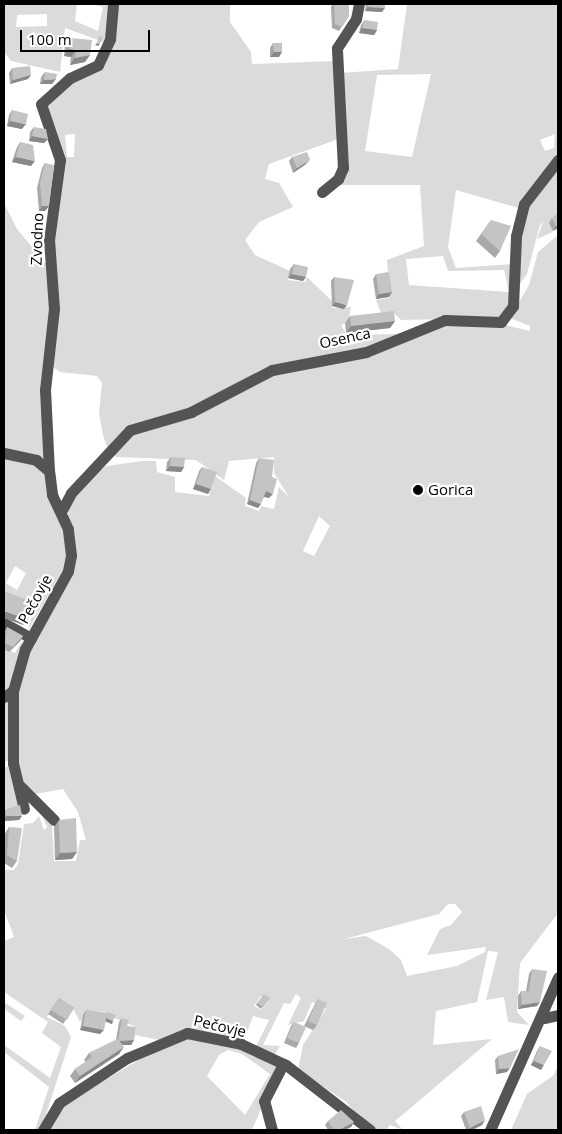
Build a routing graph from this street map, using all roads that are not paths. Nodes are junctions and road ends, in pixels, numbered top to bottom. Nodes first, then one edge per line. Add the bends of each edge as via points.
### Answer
1 (113, 4) edge
2 (359, 4) edge
3 (558, 160) edge
4 (322, 192) dead end
5 (4, 452) edge
6 (49, 471) junction
7 (62, 510) junction
8 (4, 623) edge
9 (31, 638) junction
10 (8, 694) edge
11 (8, 764) edge
12 (18, 785) junction
13 (24, 809) dead end
14 (54, 820) dead end
15 (558, 977) edge
16 (558, 1015) edge
17 (544, 1018) junction
18 (283, 1064) junction
19 (43, 1130) edge
20 (272, 1130) edge
21 (370, 1130) edge
22 (490, 1130) edge

1 - 6 street, Zvodno via 110,40 98,64 70,78 41,104 60,160 49,240 54,309 45,390
2 - 4 street via 356,19 337,48 343,168 338,179
3 - 7 street, Osenca via 524,204 516,236 513,306 501,322 445,320 366,352 272,370 191,412 130,430 71,493
5 - 6 street via 36,460
6 - 7 street, Zvodno via 52,494
7 - 9 street, Pečovje via 71,540 68,571
8 - 9 street
9 - 10 street, Pečovje
10 - 11 street, Pečovje
11 - 12 street, Pečovje
12 - 13 street, Pečovje
12 - 14 street
15 - 17 street
16 - 17 street
17 - 22 street via 498,1105
18 - 19 street, Pečovje via 241,1044 187,1033 174,1035 127,1058 59,1103
18 - 20 street via 264,1101
18 - 21 street, Pečovje

